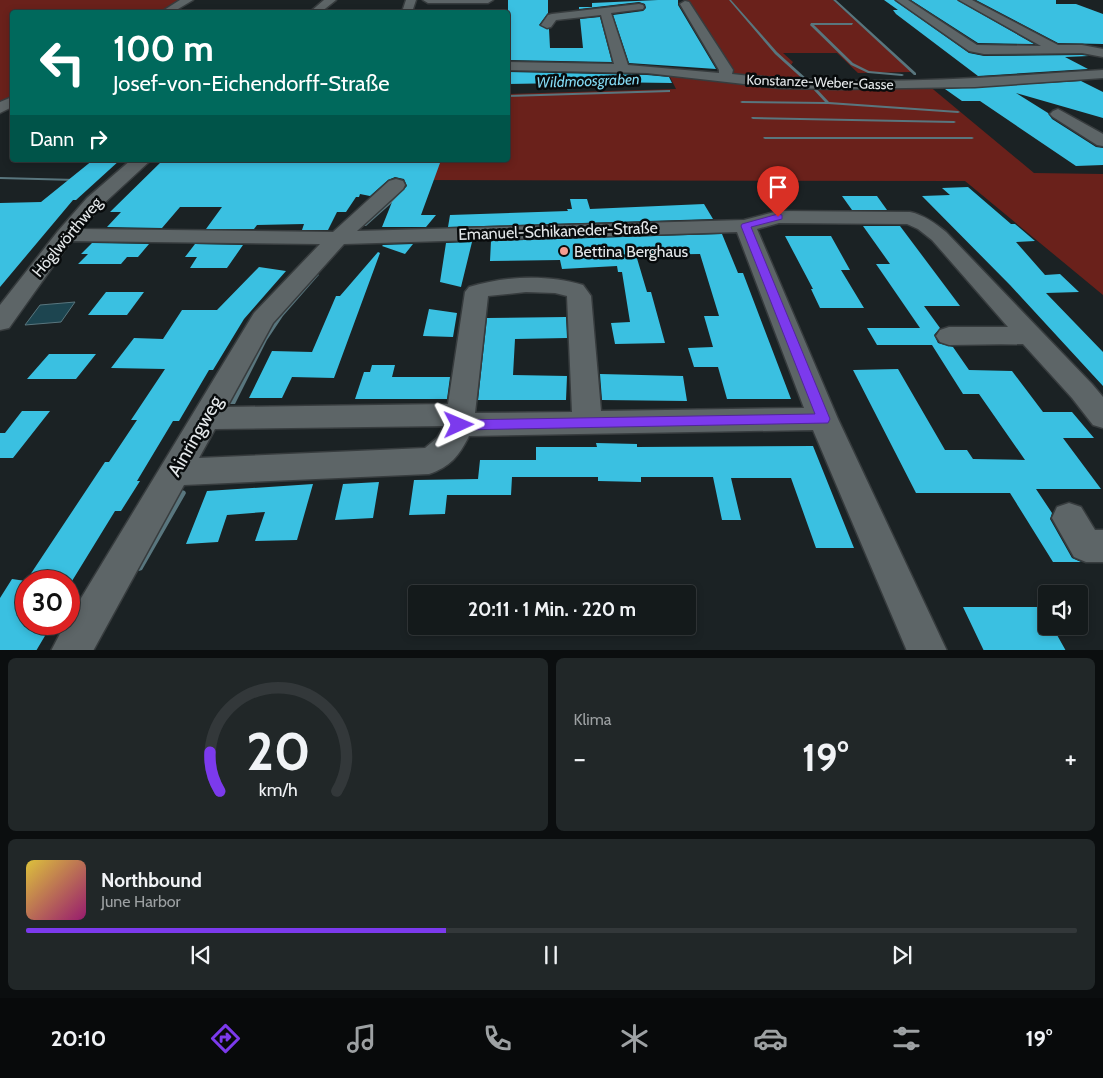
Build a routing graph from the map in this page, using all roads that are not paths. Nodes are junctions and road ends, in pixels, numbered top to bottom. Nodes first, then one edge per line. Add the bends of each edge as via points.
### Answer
1 (188, 0) edge
2 (316, 0) edge
3 (331, 0) edge
4 (428, 0) edge
5 (901, 0) edge
6 (964, 0) edge
7 (493, 2) edge
8 (684, 4) dead end
9 (639, 7) dead end
10 (170, 10) edge
11 (318, 10) edge
12 (605, 11) junction
13 (547, 25) dead end
14 (1058, 49) junction
15 (1103, 53) edge
16 (510, 66) edge
17 (622, 68) junction
18 (1103, 74) edge
19 (725, 78) junction
20 (1058, 114) dead end
21 (1103, 141) edge
22 (140, 162) edge
23 (396, 186) dead end
24 (745, 226) junction
25 (65, 235) junction
26 (341, 238) junction
27 (0, 322) edge
28 (1030, 335) junction
29 (949, 336) dead end
30 (1103, 417) edge
31 (207, 418) junction
32 (823, 419) junction
33 (460, 420) junction
34 (587, 423) junction
35 (175, 472) junction
36 (1069, 518) dead end
37 (1103, 546) edge
38 (71, 650) edge
39 (927, 650) edge

1 - 10 street
2 - 3 street
3 - 11 street
4 - 7 street
5 - 14 street via 968,46 984,50
6 - 14 street
8 - 19 street via 726,70
9 - 12 street
12 - 13 street via 552,17
12 - 17 street
14 - 15 street via 1089,49
16 - 17 street, Konstanze-Weber-Gasse
17 - 19 street, Konstanze-Weber-Gasse
18 - 19 street, Konstanze-Weber-Gasse via 975,83 838,85 780,84
20 - 21 street
22 - 25 street, Höglwörthweg via 94,202
23 - 26 street, Ainringweg via 349,226
24 - 26 street, Emanuel-Schikaneder-Straße
24 - 28 street, Emanuel-Schikaneder-Straße via 778,217 910,218 925,224 939,236
24 - 32 street
25 - 26 street
25 - 27 street, Höglwörthweg
26 - 31 street, Ainringweg via 294,281 263,319
28 - 29 street
28 - 30 street, Emanuel-Schikaneder-Straße
31 - 33 street
31 - 35 street, Ainringweg
32 - 34 street
32 - 39 street
33 - 34 street
33 - 34 street via 477,292 493,286 561,285 575,290 579,296
33 - 35 street via 453,440 442,455 429,461
35 - 38 street, Ainringweg
36 - 37 street via 1086,546

